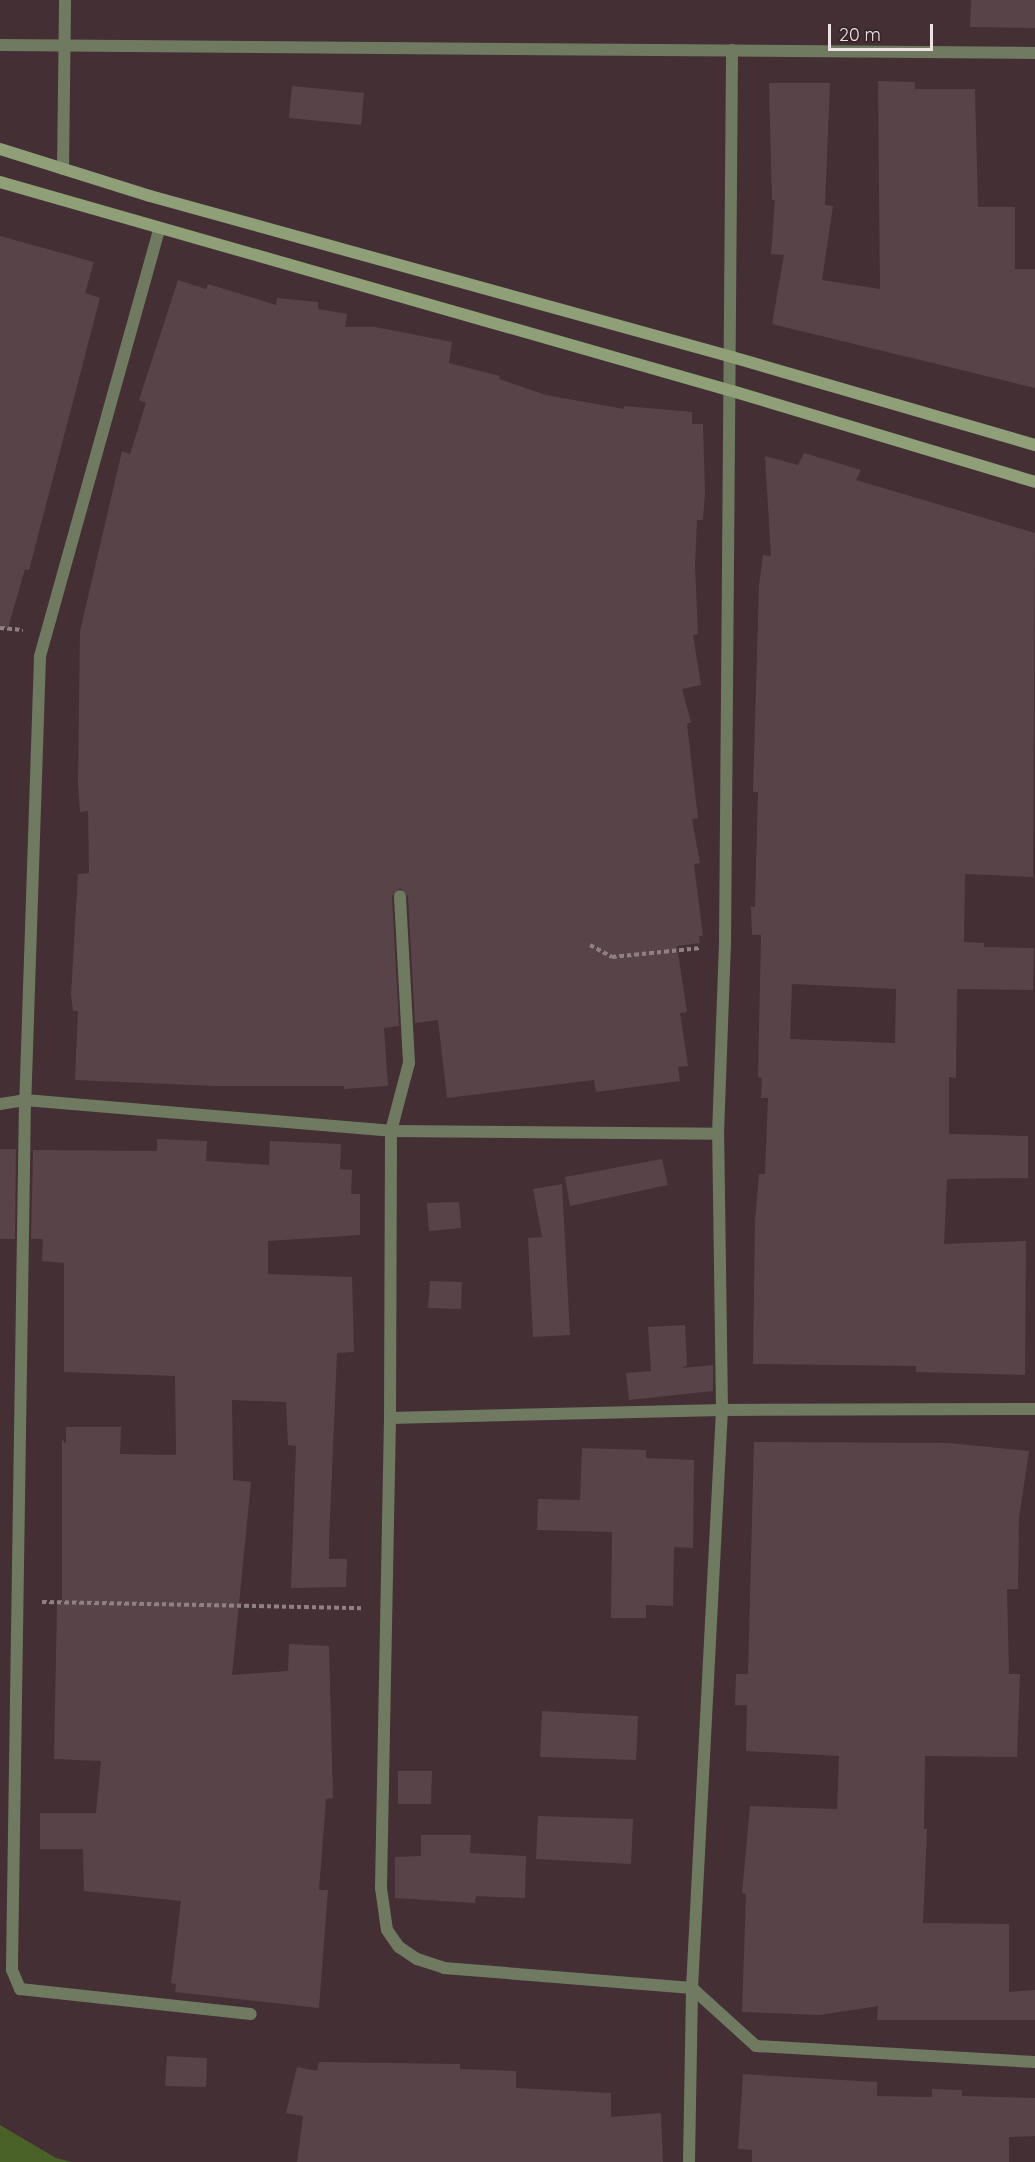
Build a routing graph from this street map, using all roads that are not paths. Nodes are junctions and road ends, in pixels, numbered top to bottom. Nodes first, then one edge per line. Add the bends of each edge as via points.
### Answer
1 (65, 0) edge
2 (64, 43) junction
3 (0, 45) edge
4 (732, 50) junction
5 (1035, 53) edge
6 (0, 149) edge
7 (63, 169) junction
8 (0, 182) edge
9 (159, 230) junction
10 (732, 357) junction
11 (732, 391) junction
12 (1035, 446) edge
13 (1035, 482) edge
14 (400, 896) dead end
15 (25, 1100) junction
16 (0, 1104) edge
17 (391, 1131) junction
18 (718, 1134) junction
19 (1035, 1409) edge
20 (722, 1410) junction
21 (390, 1418) junction
22 (692, 1988) junction
23 (251, 2014) dead end
24 (1035, 2062) edge
25 (689, 2162) edge

1 - 2 street
2 - 3 street
2 - 4 street
2 - 7 street
4 - 5 street
4 - 10 street
6 - 7 street
7 - 10 street
8 - 9 street
9 - 11 street
9 - 15 street via 40,657
10 - 11 street
10 - 12 street
11 - 13 street
11 - 18 street via 725,946
14 - 17 street via 409,1063
15 - 16 street
15 - 17 street
15 - 23 street via 14,1982 20,1989
17 - 18 street
17 - 21 street
18 - 20 street
19 - 20 street
20 - 21 street
20 - 22 street
21 - 22 street via 381,1888 387,1930 399,1947 417,1959 444,1968
22 - 24 street via 756,2046
22 - 25 street

